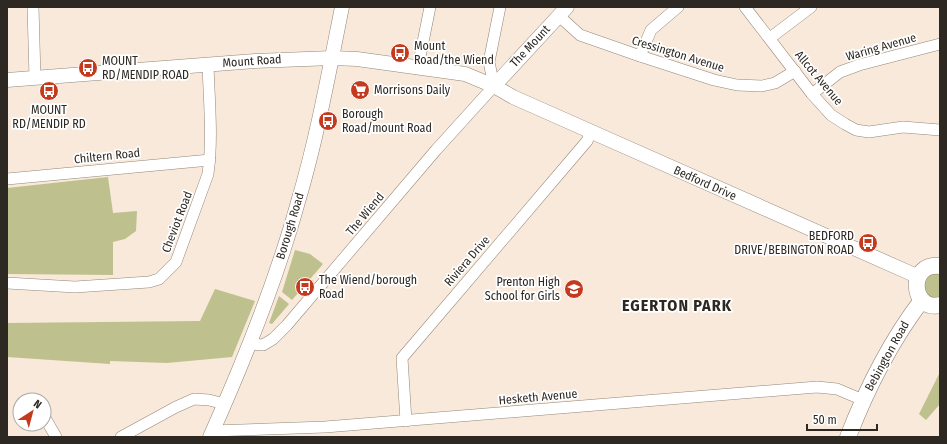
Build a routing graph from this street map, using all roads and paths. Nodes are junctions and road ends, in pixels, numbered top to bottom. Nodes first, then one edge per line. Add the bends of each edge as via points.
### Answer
1 (33, 7) edge
2 (342, 7) edge
3 (430, 7) edge
4 (500, 7) edge
5 (678, 7) edge
6 (745, 7) edge
7 (811, 7) edge
8 (563, 11) edge
9 (770, 38) junction
10 (940, 44) edge
11 (640, 56) junction
12 (332, 58) junction
13 (208, 64) junction
14 (418, 67) junction
15 (795, 71) junction
16 (35, 78) junction
17 (7, 80) edge
18 (494, 86) junction
19 (812, 94) junction
20 (940, 130) edge
21 (590, 132) junction
22 (210, 160) junction
23 (7, 179) edge
24 (940, 266) edge
25 (919, 277) junction
26 (7, 283) edge
27 (922, 300) junction
28 (940, 305) edge
29 (249, 344) junction
30 (863, 400) junction
31 (225, 404) junction
32 (406, 421) junction
33 (211, 434) edge
34 (121, 437) edge
35 (848, 437) edge

1 - 16 street
2 - 12 street, Borough Road
3 - 14 street
4 - 18 street via 489,64
5 - 11 street via 651,30
6 - 9 street, Allcot Avenue
7 - 9 street
8 - 11 street, Cressington Avenue via 580,35
8 - 18 street, The Mount
9 - 15 street, Allcot Avenue
10 - 19 street, Waring Avenue via 840,72
11 - 15 street, Cressington Avenue via 736,85 762,86 775,83
12 - 13 street, Mount Road
12 - 14 street, Mount Road
12 - 29 street, Borough Road via 318,126 298,202
13 - 16 street, Mount Road
13 - 22 street, Cheviot Road
14 - 18 street, Mount Road via 465,74
15 - 19 street, Allcot Avenue
16 - 17 street, Mount Road
18 - 21 street, Bedford Drive
18 - 29 street, The Wiend via 274,339 263,346
19 - 20 street, Allcot Avenue via 831,115 856,130 869,132 903,127
21 - 25 street, Bedford Drive
21 - 32 street, Riviera Drive via 587,141 402,358
22 - 23 street, Chiltern Road
22 - 26 street, Cheviot Road via 208,174 176,262 159,278 149,282 75,287
24 - 25 main road via 925,269
25 - 27 main road via 916,288
27 - 28 main road via 930,305
27 - 30 main road, Bebington Road via 891,345
29 - 31 street, Borough Road
30 - 32 street, Hesketh Avenue via 838,389 817,387
30 - 35 main road, Bebington Road
31 - 33 street, Borough Road
31 - 34 street via 194,399
32 - 33 street, Hesketh Avenue

